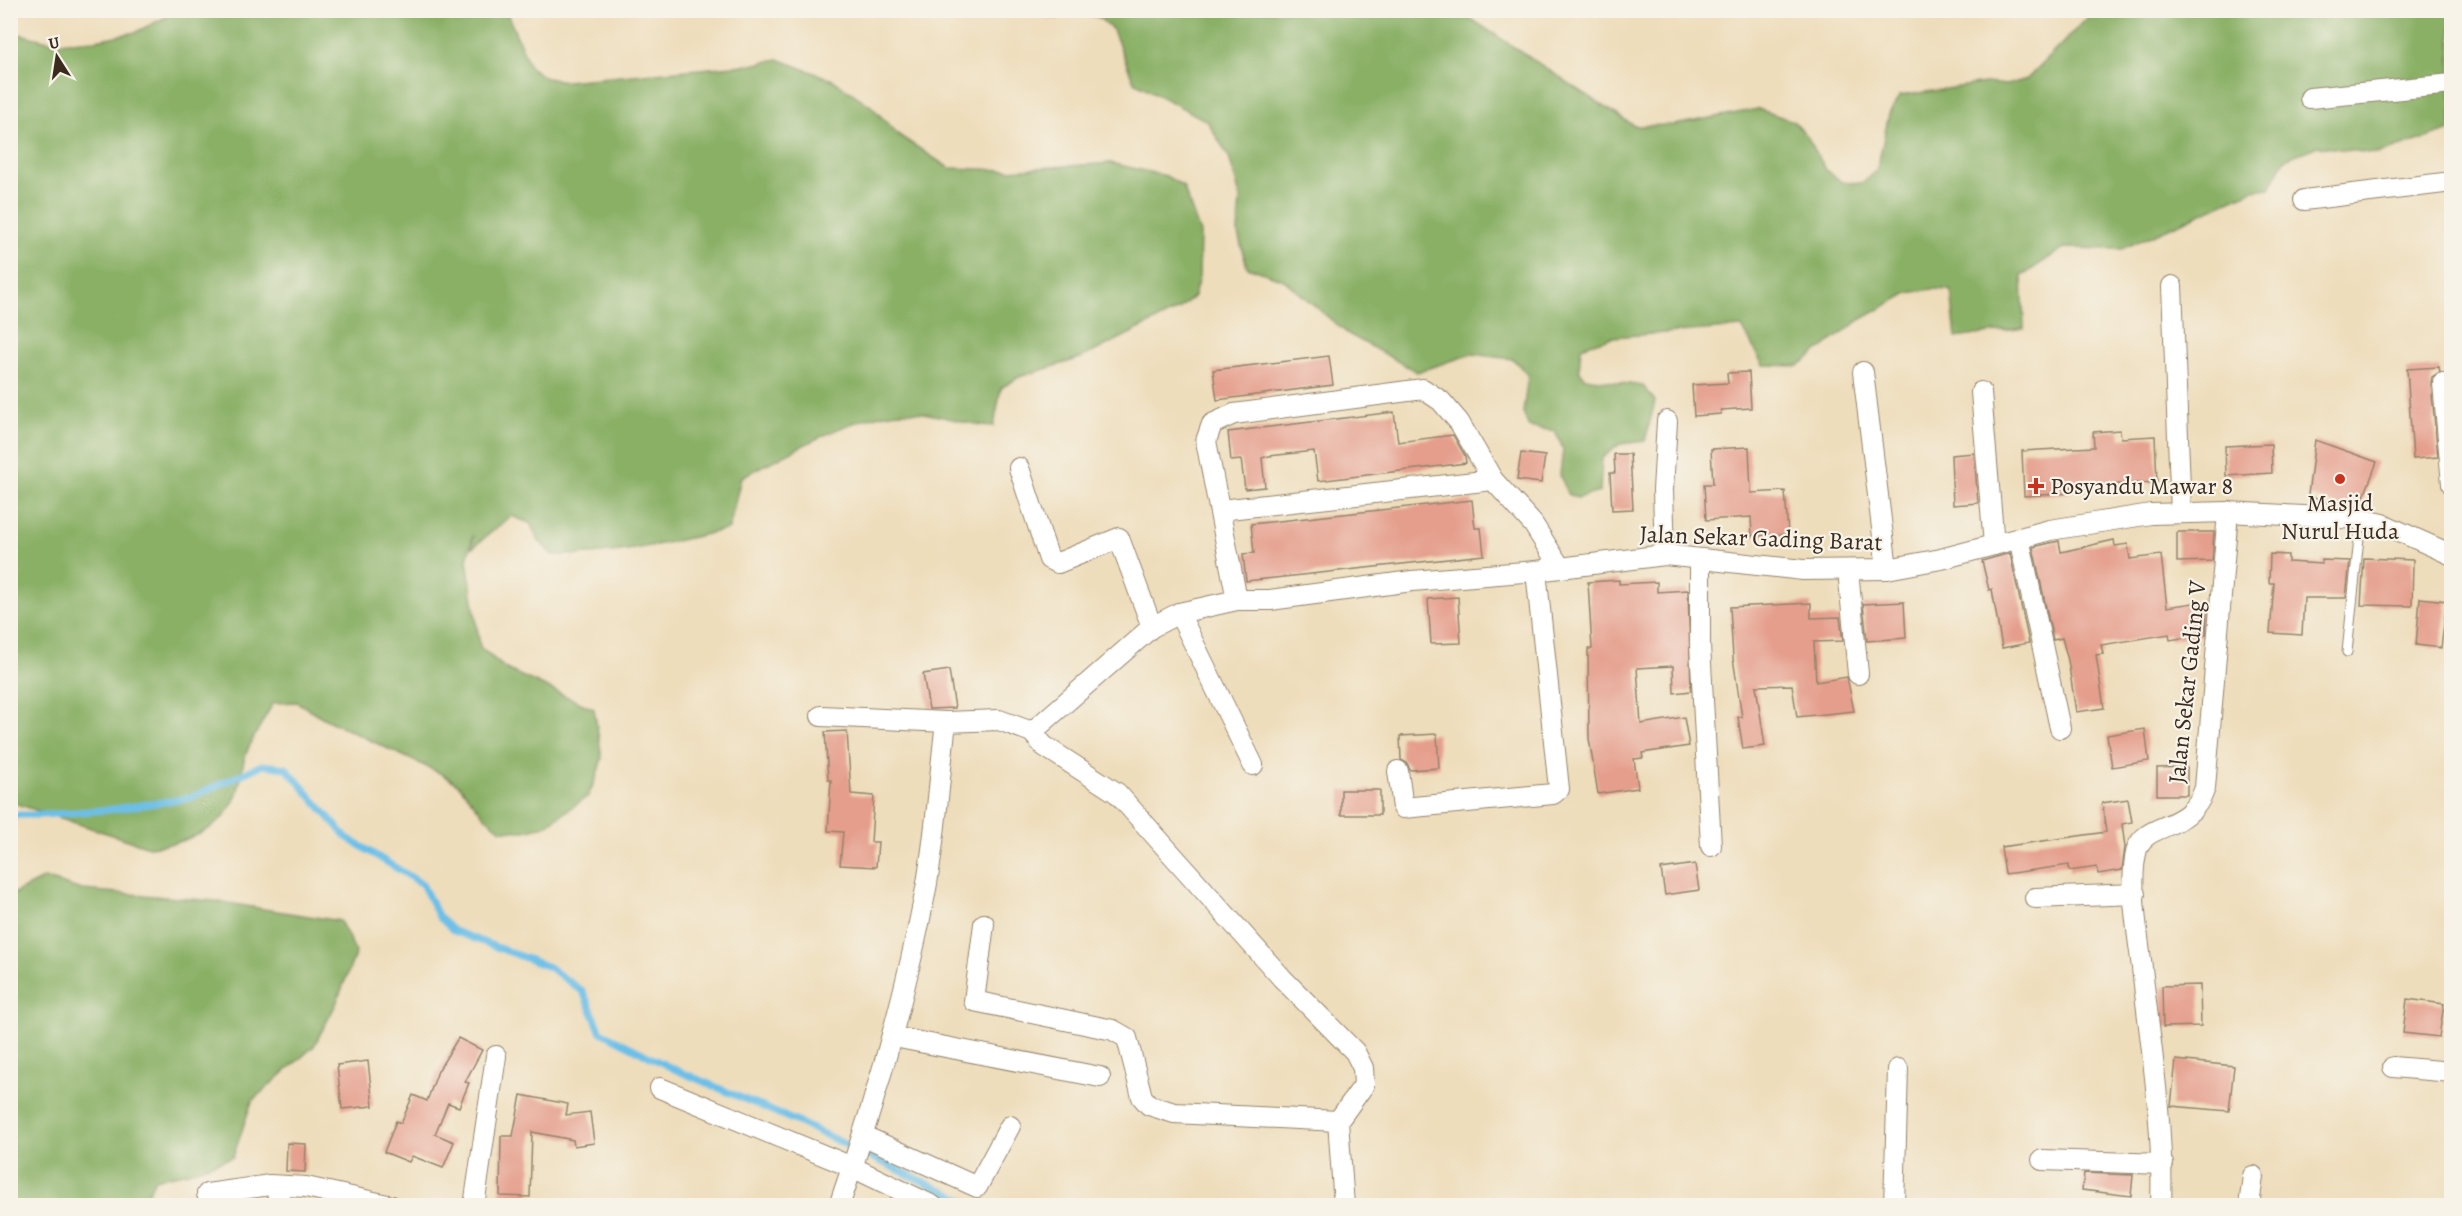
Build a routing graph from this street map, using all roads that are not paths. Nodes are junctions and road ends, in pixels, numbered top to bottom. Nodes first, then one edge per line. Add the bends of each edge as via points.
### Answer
1 (2451, 84) edge
2 (2310, 98) dead end
3 (2451, 182) edge
4 (2304, 200) dead end
5 (2172, 286) dead end
6 (1863, 372) dead end
7 (2443, 383) dead end
8 (1981, 392) dead end
9 (1667, 422) dead end
10 (1020, 468) dead end
11 (1493, 480) junction
12 (2451, 484) edge
13 (1220, 510) junction
14 (2228, 512) junction
15 (2181, 513) junction
16 (2361, 519) junction
17 (2019, 538) junction
18 (1994, 544) junction
19 (1665, 555) junction
20 (2451, 555) edge
21 (1700, 559) junction
22 (1560, 567) junction
23 (1887, 569) junction
24 (1848, 570) junction
25 (1536, 571) junction
26 (1237, 600) junction
27 (1179, 613) junction
28 (1152, 627) junction
29 (2347, 652) dead end
30 (1858, 674) dead end
31 (821, 716) dead end
32 (946, 722) junction
33 (2060, 728) dead end
34 (1032, 732) junction
35 (1253, 765) dead end
36 (1398, 771) dead end
37 (1711, 846) dead end
38 (2135, 894) junction
39 (2035, 898) dead end
40 (984, 924) dead end
41 (894, 1037) junction
42 (496, 1056) dead end
43 (2393, 1067) dead end
44 (1898, 1069) dead end
45 (2451, 1072) edge
46 (1100, 1077) dead end
47 (660, 1088) dead end
48 (1338, 1121) junction
49 (1010, 1126) dead end
50 (862, 1140) junction
51 (2042, 1160) dead end
52 (2163, 1164) junction
53 (853, 1167) junction
54 (2253, 1176) dead end
55 (277, 1186) junction
56 (207, 1194) dead end
57 (279, 1206) edge
58 (393, 1206) edge
59 (474, 1206) edge
60 (839, 1206) edge
61 (933, 1206) edge
62 (1344, 1206) edge
63 (1894, 1206) edge
64 (2161, 1206) edge
65 (2249, 1206) edge

1 - 2 street
3 - 4 street
5 - 15 street
6 - 23 street
7 - 12 street
8 - 18 street
9 - 19 street
10 - 28 street via 1049,559 1058,563 1119,538
11 - 13 street
11 - 13 street via 1459,422 1442,401 1423,389 1234,414 1212,424 1206,441
11 - 22 street via 1533,524
13 - 26 street
14 - 15 street, Jalan Sekar Gading Barat
14 - 16 street, Jalan Sekar Gading Barat
14 - 38 street, Jalan Sekar Gading V via 2205,788 2192,813 2141,841 2135,864
15 - 17 street, Jalan Sekar Gading Barat via 2120,517
16 - 20 street, Jalan Sekar Gading Barat via 2383,524
16 - 29 lane
17 - 18 street, Jalan Sekar Gading Barat
17 - 33 street
18 - 23 street, Jalan Sekar Gading Barat
19 - 21 street, Jalan Sekar Gading Barat
19 - 22 street, Jalan Sekar Gading Barat
21 - 24 street, Jalan Sekar Gading Barat via 1803,570
21 - 37 street via 1700,645
22 - 25 street, Jalan Sekar Gading Barat
23 - 24 street, Jalan Sekar Gading Barat
24 - 30 street
25 - 26 street, Jalan Sekar Gading Barat via 1412,581 1270,600
25 - 36 street via 1559,789 1553,794 1403,808
26 - 27 street, Jalan Sekar Gading Barat
27 - 28 street, Jalan Sekar Gading Barat
27 - 35 street
28 - 34 street, Jalan Sekar Gading Barat
31 - 32 street
32 - 34 street via 999,720
32 - 41 street via 926,891
34 - 48 street via 1044,746 1117,793 1282,978 1355,1052 1363,1068 1364,1085
38 - 39 street
38 - 52 street
40 - 48 street via 974,1001 1113,1030 1127,1038 1142,1097 1149,1105 1174,1113
41 - 46 street
41 - 50 street
42 - 59 street
43 - 45 street
44 - 63 street
47 - 53 street
48 - 62 street
49 - 50 street via 977,1187
50 - 53 street
51 - 52 street
52 - 64 street
53 - 60 street
53 - 61 street
54 - 65 street
55 - 56 street
55 - 57 street
55 - 58 street via 306,1187

